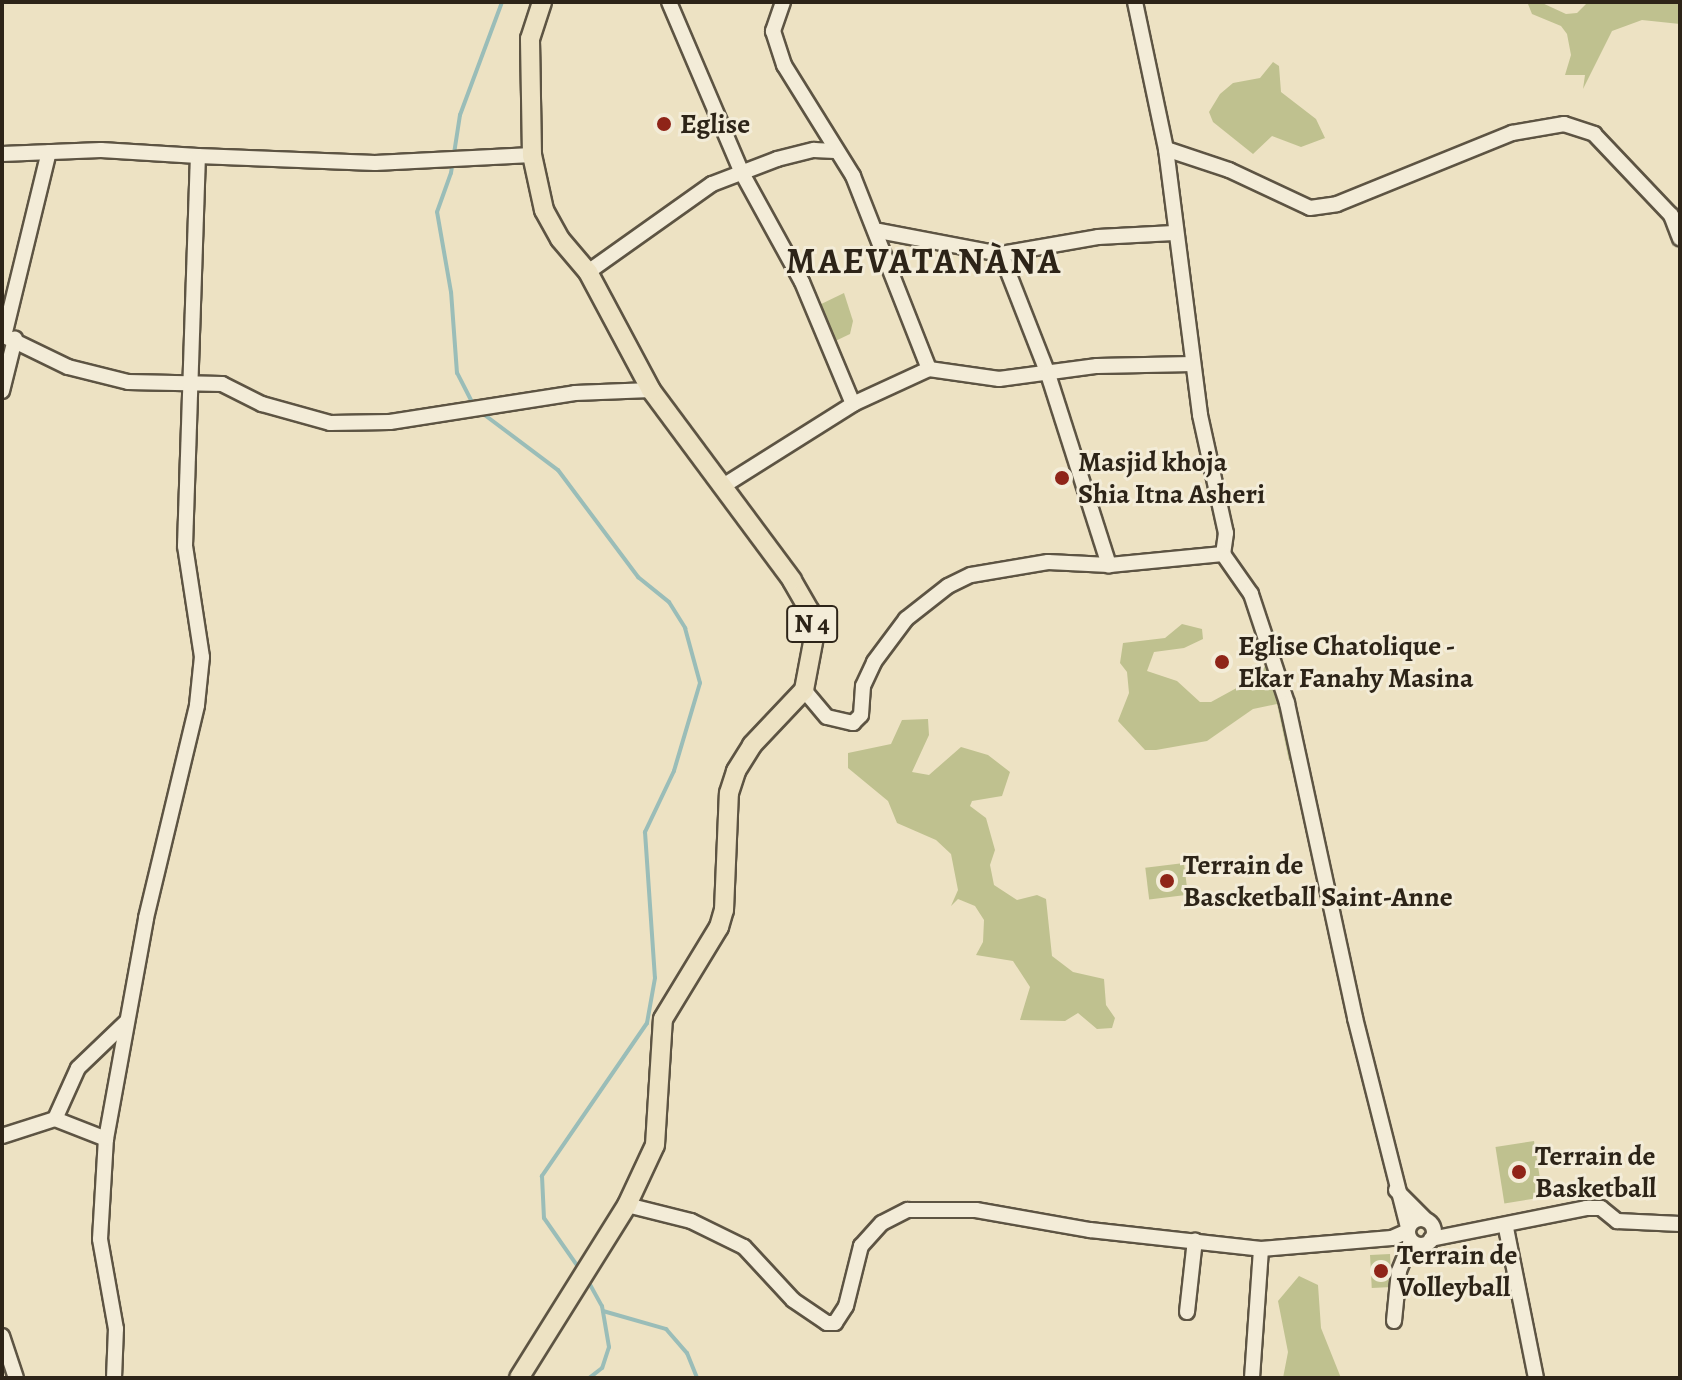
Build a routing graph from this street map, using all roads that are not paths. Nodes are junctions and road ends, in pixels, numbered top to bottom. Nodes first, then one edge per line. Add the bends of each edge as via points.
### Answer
1 (542, 2) edge
2 (669, 2) edge
3 (783, 2) edge
4 (1135, 2) edge
5 (1166, 149) junction
6 (835, 151) junction
7 (49, 152) junction
8 (2, 154) edge
9 (532, 155) junction
10 (198, 156) junction
11 (742, 173) junction
12 (879, 231) junction
13 (1174, 233) junction
14 (1680, 238) edge
15 (1001, 254) junction
16 (588, 272) junction
17 (7, 336) edge
18 (1193, 364) junction
19 (929, 369) junction
20 (1048, 374) junction
21 (191, 384) junction
22 (651, 390) junction
23 (2, 391) edge
24 (853, 404) junction
25 (723, 486) junction
26 (1223, 554) junction
27 (1109, 565) junction
28 (804, 690) junction
29 (127, 1021) junction
30 (55, 1119) junction
31 (2, 1136) edge
32 (106, 1139) junction
33 (1396, 1189) junction
34 (627, 1205) junction
35 (1680, 1224) edge
36 (1506, 1228) junction
37 (1430, 1232) junction
38 (1409, 1233) junction
39 (1195, 1240) junction
40 (1261, 1249) junction
41 (1405, 1260) junction
42 (1187, 1312) dead end
43 (1394, 1321) dead end
44 (2, 1336) edge
45 (16, 1378) edge
46 (114, 1378) edge
47 (519, 1378) edge
48 (1252, 1378) edge
49 (1536, 1378) edge

1 - 9 main road, N 4 via 530,39
2 - 11 street
3 - 6 street via 773,31 784,65 820,117
4 - 5 street
5 - 13 street
5 - 14 street via 1229,170 1310,208 1337,204 1512,133 1564,124 1594,134 1671,215
6 - 11 street via 814,150
6 - 12 street
7 - 8 street
7 - 10 street
7 - 17 street
9 - 10 street via 434,162
9 - 16 main road, N 4 via 544,210
10 - 21 street
11 - 16 street via 712,184
11 - 24 street via 802,282
12 - 15 street
12 - 19 street
13 - 15 street via 1098,237
13 - 18 street
15 - 20 street
16 - 22 main road, N 4
17 - 21 street via 68,367 128,382
17 - 23 street
18 - 20 street via 1097,366
18 - 26 street via 1226,533
19 - 20 street via 999,379
19 - 24 street
20 - 27 street
21 - 22 street via 222,384 262,404 330,423 390,422 497,403
21 - 29 street via 185,546 201,636 197,705
22 - 25 main road, N 4
24 - 25 street
25 - 28 main road, N 4 via 809,610 814,637
26 - 27 street
26 - 33 street via 1251,594 1287,703
27 - 28 street via 1048,562 971,575 948,586 906,619 874,662 863,686 861,715 853,723 827,717
28 - 34 main road via 752,745 736,771 729,793 724,910 663,1019 655,1145
29 - 30 street via 78,1068
29 - 32 street
30 - 31 street
30 - 32 street
32 - 46 street via 100,1239 116,1329
33 - 37 street
33 - 38 street
34 - 39 street via 691,1221 744,1247 793,1300 827,1323 835,1323 846,1306 861,1246 882,1223 908,1210 976,1210 1090,1230
34 - 47 main road
35 - 36 street via 1617,1221 1601,1208 1586,1208
36 - 37 street
36 - 49 street
37 - 38 street
37 - 38 street via 1413,1221
37 - 41 street via 1418,1257
38 - 40 street
38 - 41 street
39 - 40 street
39 - 42 street
40 - 48 street
41 - 43 street
44 - 45 street

